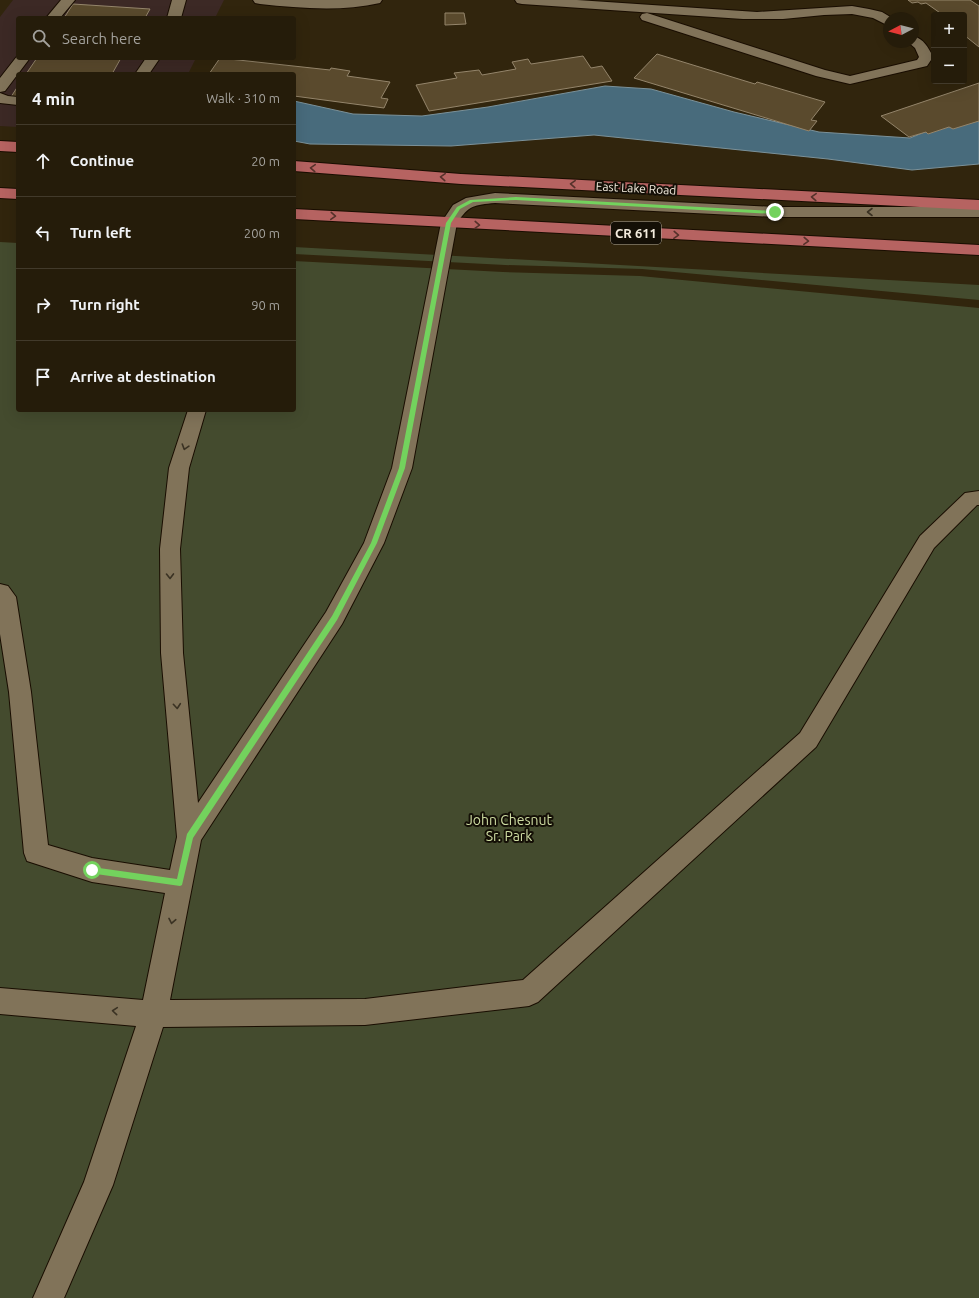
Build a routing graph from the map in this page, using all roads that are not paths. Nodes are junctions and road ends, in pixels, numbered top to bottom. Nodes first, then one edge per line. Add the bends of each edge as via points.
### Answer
1 (68, 0) edge
2 (179, 0) edge
3 (260, 0) edge
4 (375, 0) edge
5 (522, 0) edge
6 (620, 7) junction
7 (55, 16) edge
8 (175, 16) edge
9 (883, 18) edge
10 (919, 44) edge
11 (21, 60) edge
12 (152, 60) edge
13 (143, 72) edge
14 (0, 88) edge
15 (0, 97) edge
16 (16, 102) edge
17 (0, 146) edge
18 (16, 147) edge
19 (296, 166) edge
20 (0, 193) edge
21 (16, 194) edge
22 (979, 205) edge
23 (979, 212) edge
24 (296, 214) edge
25 (449, 223) junction
26 (979, 250) edge
27 (196, 412) edge
28 (979, 498) edge
29 (0, 592) edge
30 (189, 837) junction
31 (180, 883) junction
32 (0, 1001) edge
33 (154, 1014) junction
34 (48, 1298) edge

1 - 7 street
2 - 8 street
3 - 4 street via 313,4 353,4
5 - 6 street
6 - 9 street via 775,15 854,9
6 - 10 street via 821,73 850,80 922,63 926,57
11 - 14 street
12 - 13 street
15 - 16 street
17 - 18 main road
22 -> 19 main road, East Lake Road via 461,179
20 - 21 main road
23 -> 25 street via 775,212 495,198 472,201 459,208
24 -> 25 main road, CR 611
25 -> 26 main road, CR 611
25 - 30 street via 402,468 374,543 334,618
27 -> 30 street via 179,468 170,549 172,653
28 - 33 street via 972,498 927,542 808,740 529,993 365,1012
29 - 31 street via 5,597 20,692 36,854 92,870
30 - 31 street
31 -> 33 street
33 -> 32 street
33 - 34 street via 98,1185

